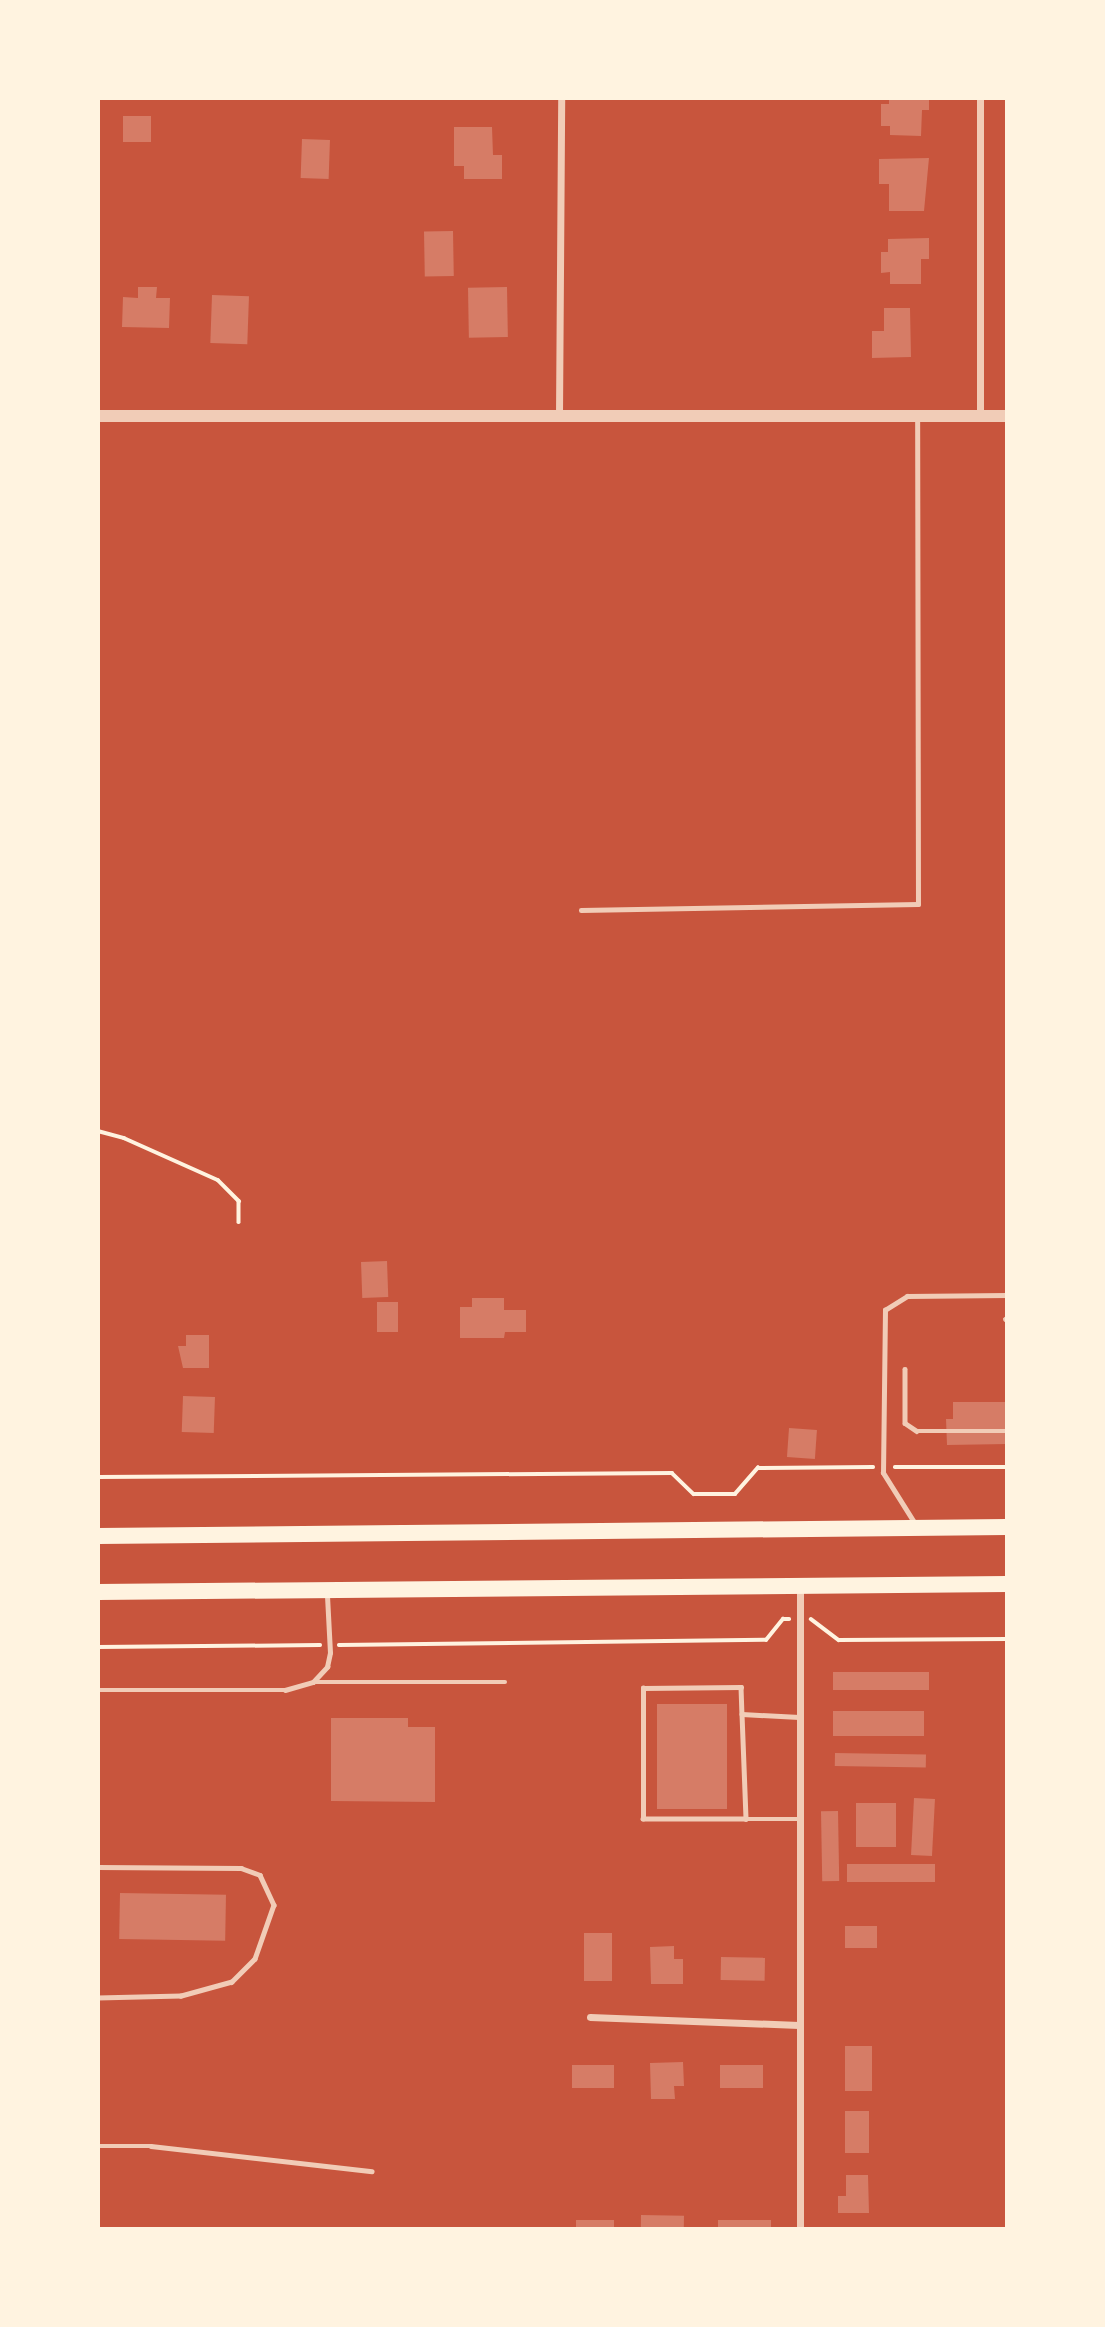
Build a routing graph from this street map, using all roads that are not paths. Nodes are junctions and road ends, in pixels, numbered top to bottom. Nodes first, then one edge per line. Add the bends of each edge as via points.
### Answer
1 (561, 98) edge
2 (980, 98) edge
3 (559, 415) junction
4 (98, 416) edge
5 (917, 416) junction
6 (980, 416) junction
7 (1007, 416) edge
8 (581, 910) dead end
9 (1007, 1294) edge
10 (905, 1369) dead end
11 (1007, 1431) edge
12 (1007, 1527) edge
13 (917, 1528) junction
14 (98, 1536) edge
15 (1007, 1584) edge
16 (800, 1586) junction
17 (327, 1590) junction
18 (98, 1592) edge
19 (313, 1682) junction
20 (505, 1682) dead end
21 (98, 1690) edge
22 (742, 1714) junction
23 (800, 1717) junction
24 (746, 1819) junction
25 (800, 1819) junction
26 (98, 1867) edge
27 (98, 1998) edge
28 (590, 2017) dead end
29 (799, 2025) junction
30 (98, 2146) edge
31 (372, 2171) dead end
32 (800, 2229) edge

1 - 3 street
2 - 6 street
3 - 4 street
3 - 5 street
5 - 6 street
5 - 8 lane via 918,904
6 - 7 street
9 - 13 lane via 907,1296 889,1304 883,1318 883,1467
10 - 11 lane via 905,1423 917,1431
12 - 13 highway
13 - 14 highway
15 - 16 highway
16 - 17 highway
16 - 23 street
17 - 18 highway
17 - 19 lane via 327,1667
19 - 20 lane
19 - 21 lane via 285,1690
22 - 23 lane
22 - 24 lane
22 - 24 lane via 741,1687 643,1688 643,1819
23 - 25 street
24 - 25 lane
25 - 29 street
26 - 27 lane via 241,1868 260,1875 274,1905 255,1959 232,1982 181,1996
28 - 29 street
29 - 32 street
30 - 31 lane via 151,2147

